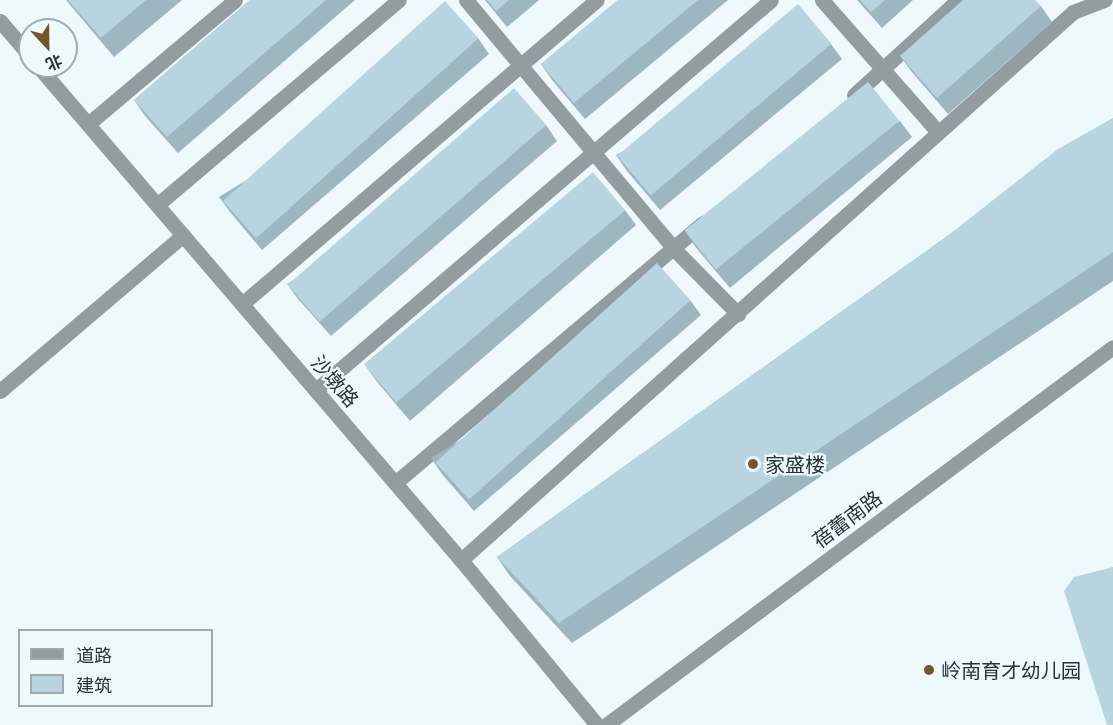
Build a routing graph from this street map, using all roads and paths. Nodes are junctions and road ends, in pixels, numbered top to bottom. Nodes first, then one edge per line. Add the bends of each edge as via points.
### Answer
1 (236, 0) edge
2 (399, 0) edge
3 (466, 0) edge
4 (597, 0) edge
5 (771, 0) edge
6 (822, 0) edge
7 (958, 0) edge
8 (1105, 0) edge
9 (1068, 6) edge
10 (0, 21) edge
11 (18, 42) edge
12 (520, 66) junction
13 (883, 71) junction
14 (48, 78) edge
15 (846, 102) edge
16 (88, 124) junction
17 (938, 132) junction
18 (594, 152) junction
19 (157, 205) junction
20 (719, 209) edge
21 (183, 236) junction
22 (673, 248) junction
23 (242, 304) junction
24 (738, 314) junction
25 (1113, 347) edge
26 (315, 390) junction
27 (0, 391) edge
28 (395, 483) junction
29 (461, 560) junction
30 (597, 725) edge
31 (606, 725) edge

1 - 16 street
2 - 19 street
3 - 12 street
4 - 12 street
5 - 18 street
6 - 13 street
7 - 13 street
8 - 9 street
9 - 17 street
10 - 11 street
12 - 18 street
12 - 23 street
13 - 15 street
13 - 17 street
14 - 16 street, 沙墩路
16 - 19 street, 沙墩路
17 - 24 street
18 - 22 street
18 - 26 street
19 - 21 street, 沙墩路
20 - 22 street
21 - 23 street, 沙墩路
21 - 27 street
22 - 24 street
22 - 28 street
23 - 26 street, 沙墩路
24 - 29 street
25 - 31 street, 蓓蕾南路
26 - 28 street, 沙墩路
28 - 29 street, 沙墩路
29 - 30 street, 沙墩路

